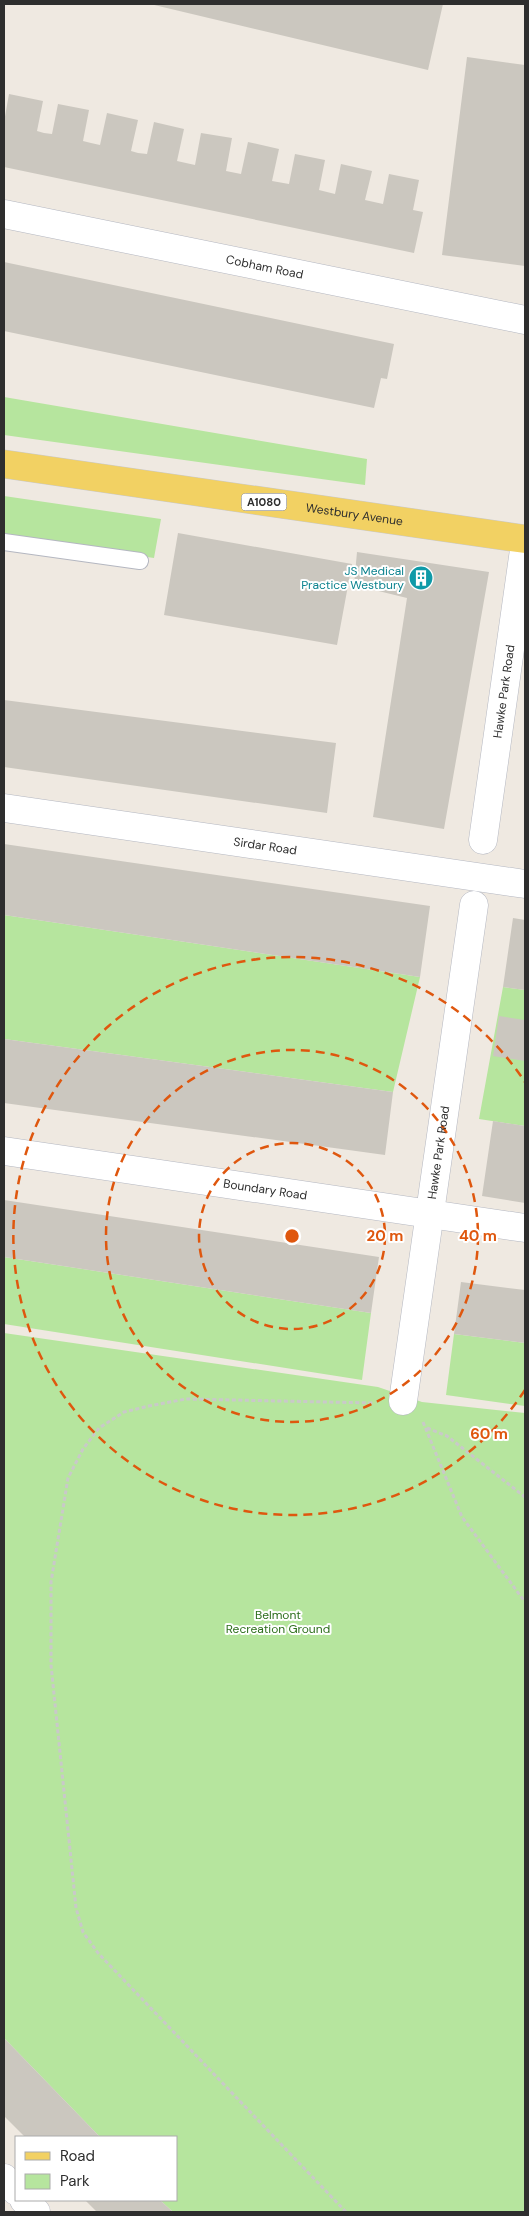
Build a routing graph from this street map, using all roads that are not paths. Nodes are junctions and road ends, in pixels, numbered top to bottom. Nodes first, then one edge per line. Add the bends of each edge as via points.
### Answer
1 (4, 214) edge
2 (525, 320) edge
3 (4, 464) edge
4 (525, 539) edge
5 (4, 542) edge
6 (525, 543) edge
7 (140, 561) dead end
8 (4, 808) edge
9 (483, 840) dead end
10 (525, 884) edge
11 (474, 905) dead end
12 (4, 1151) edge
13 (430, 1214) junction
14 (525, 1228) edge
15 (403, 1401) road end
16 (4, 2178) edge
17 (15, 2190) edge
18 (25, 2201) edge
19 (36, 2212) edge

1 - 2 street, Cobham Road
3 - 4 main road, Westbury Avenue / A1080
5 - 7 lane
6 - 9 street, Hawke Park Road
8 - 10 street, Sirdar Road
11 - 13 street, Hawke Park Road
12 - 13 street, Boundary Road
13 - 14 street, Boundary Road
13 - 15 street, Hawke Park Road
16 - 17 street
18 - 19 street

